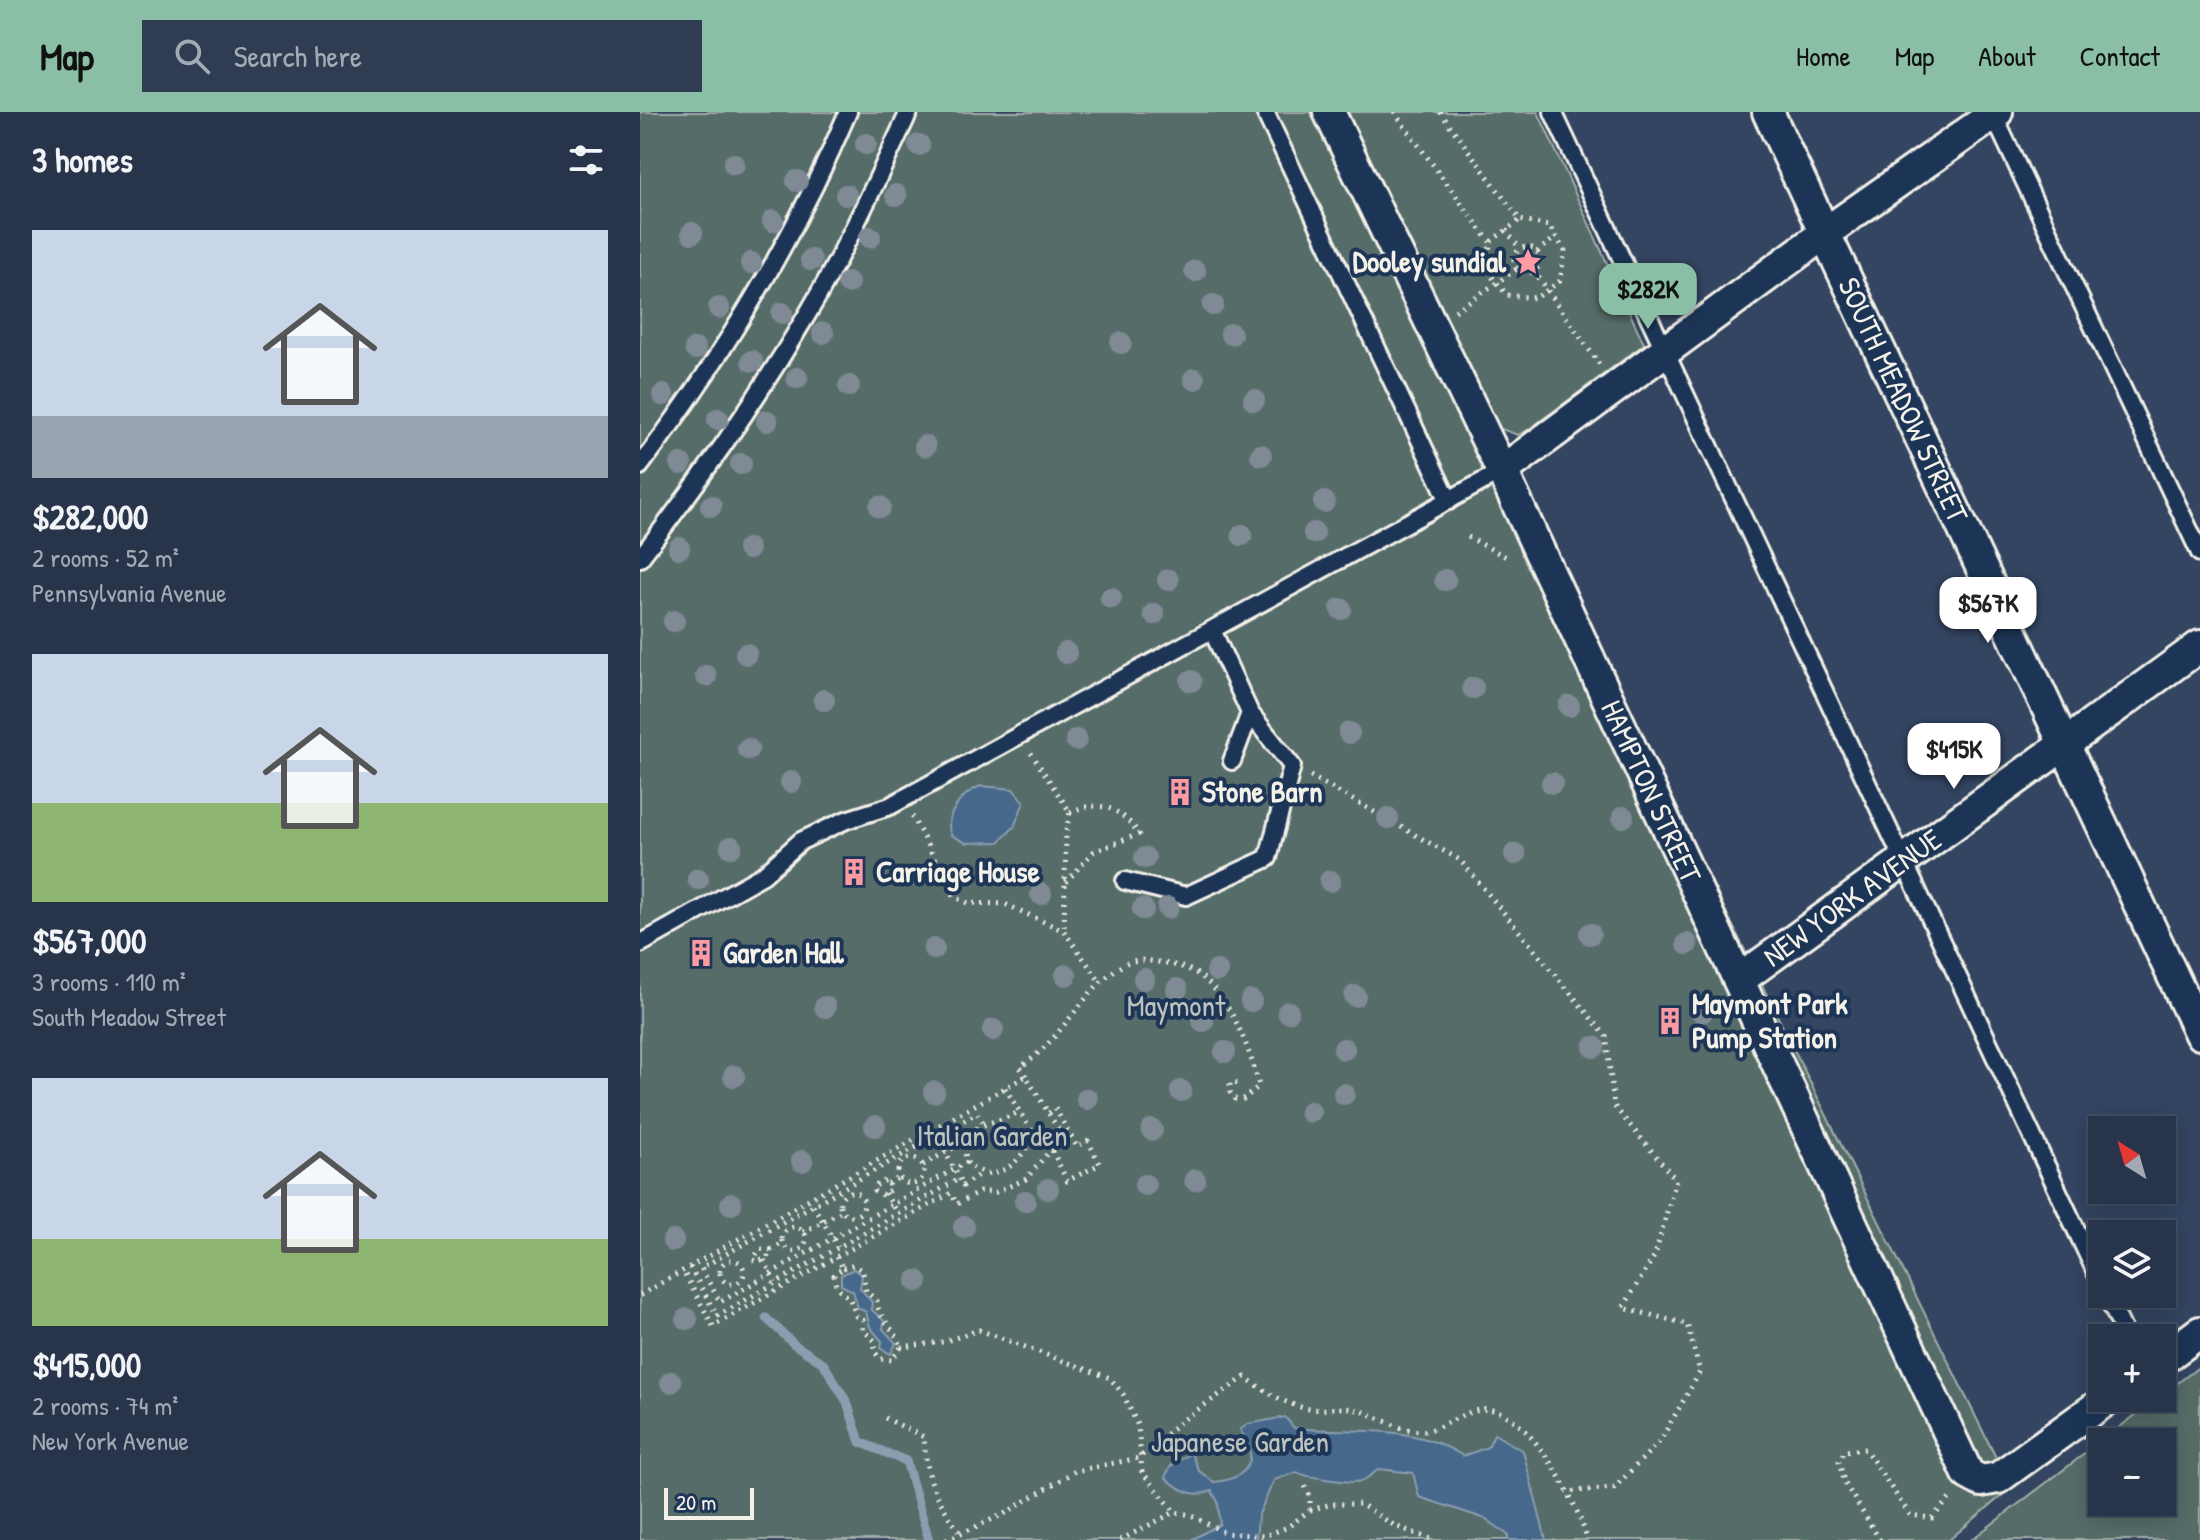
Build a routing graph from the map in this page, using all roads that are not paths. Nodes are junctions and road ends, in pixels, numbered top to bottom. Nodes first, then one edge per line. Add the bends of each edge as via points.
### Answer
1 (848, 112) edge
2 (909, 112) edge
3 (1265, 112) edge
4 (1329, 112) edge
5 (1553, 112) edge
6 (1768, 112) edge
7 (1994, 113) edge
8 (1825, 233) junction
9 (1665, 352) junction
10 (640, 466) edge
11 (1502, 471) junction
12 (1449, 501) junction
13 (2200, 553) edge
14 (640, 558) edge
15 (1212, 630) junction
16 (2200, 646) edge
17 (1250, 713) junction
18 (2064, 744) junction
19 (1232, 761) dead end
20 (1903, 861) junction
21 (1125, 881) dead end
22 (640, 944) edge
23 (1739, 980) junction
24 (2200, 1034) edge
25 (2088, 1255) edge
26 (2200, 1332) edge
27 (2176, 1350) edge
28 (2090, 1412) edge

1 - 10 lane via 798,215 726,342
2 - 14 lane via 810,310 747,412
3 - 12 lane
4 - 11 street, HAMPTON STREET
5 - 9 lane
6 - 8 street, SOUTH MEADOW STREET
7 - 8 street
7 - 13 lane
8 - 9 street
8 - 18 street, SOUTH MEADOW STREET
9 - 11 street
9 - 20 lane
11 - 12 lane
11 - 23 street, HAMPTON STREET
12 - 15 lane
15 - 17 lane
15 - 22 lane via 903,799 801,841 763,875
16 - 18 street, NEW YORK AVENUE
17 - 19 lane
17 - 21 lane via 1292,766 1268,858 1186,896
18 - 20 street, NEW YORK AVENUE
18 - 24 street, SOUTH MEADOW STREET
20 - 23 street, NEW YORK AVENUE
20 - 25 lane
23 - 28 street, HAMPTON STREET via 1968,1474 1981,1481 1998,1478
26 - 27 street

